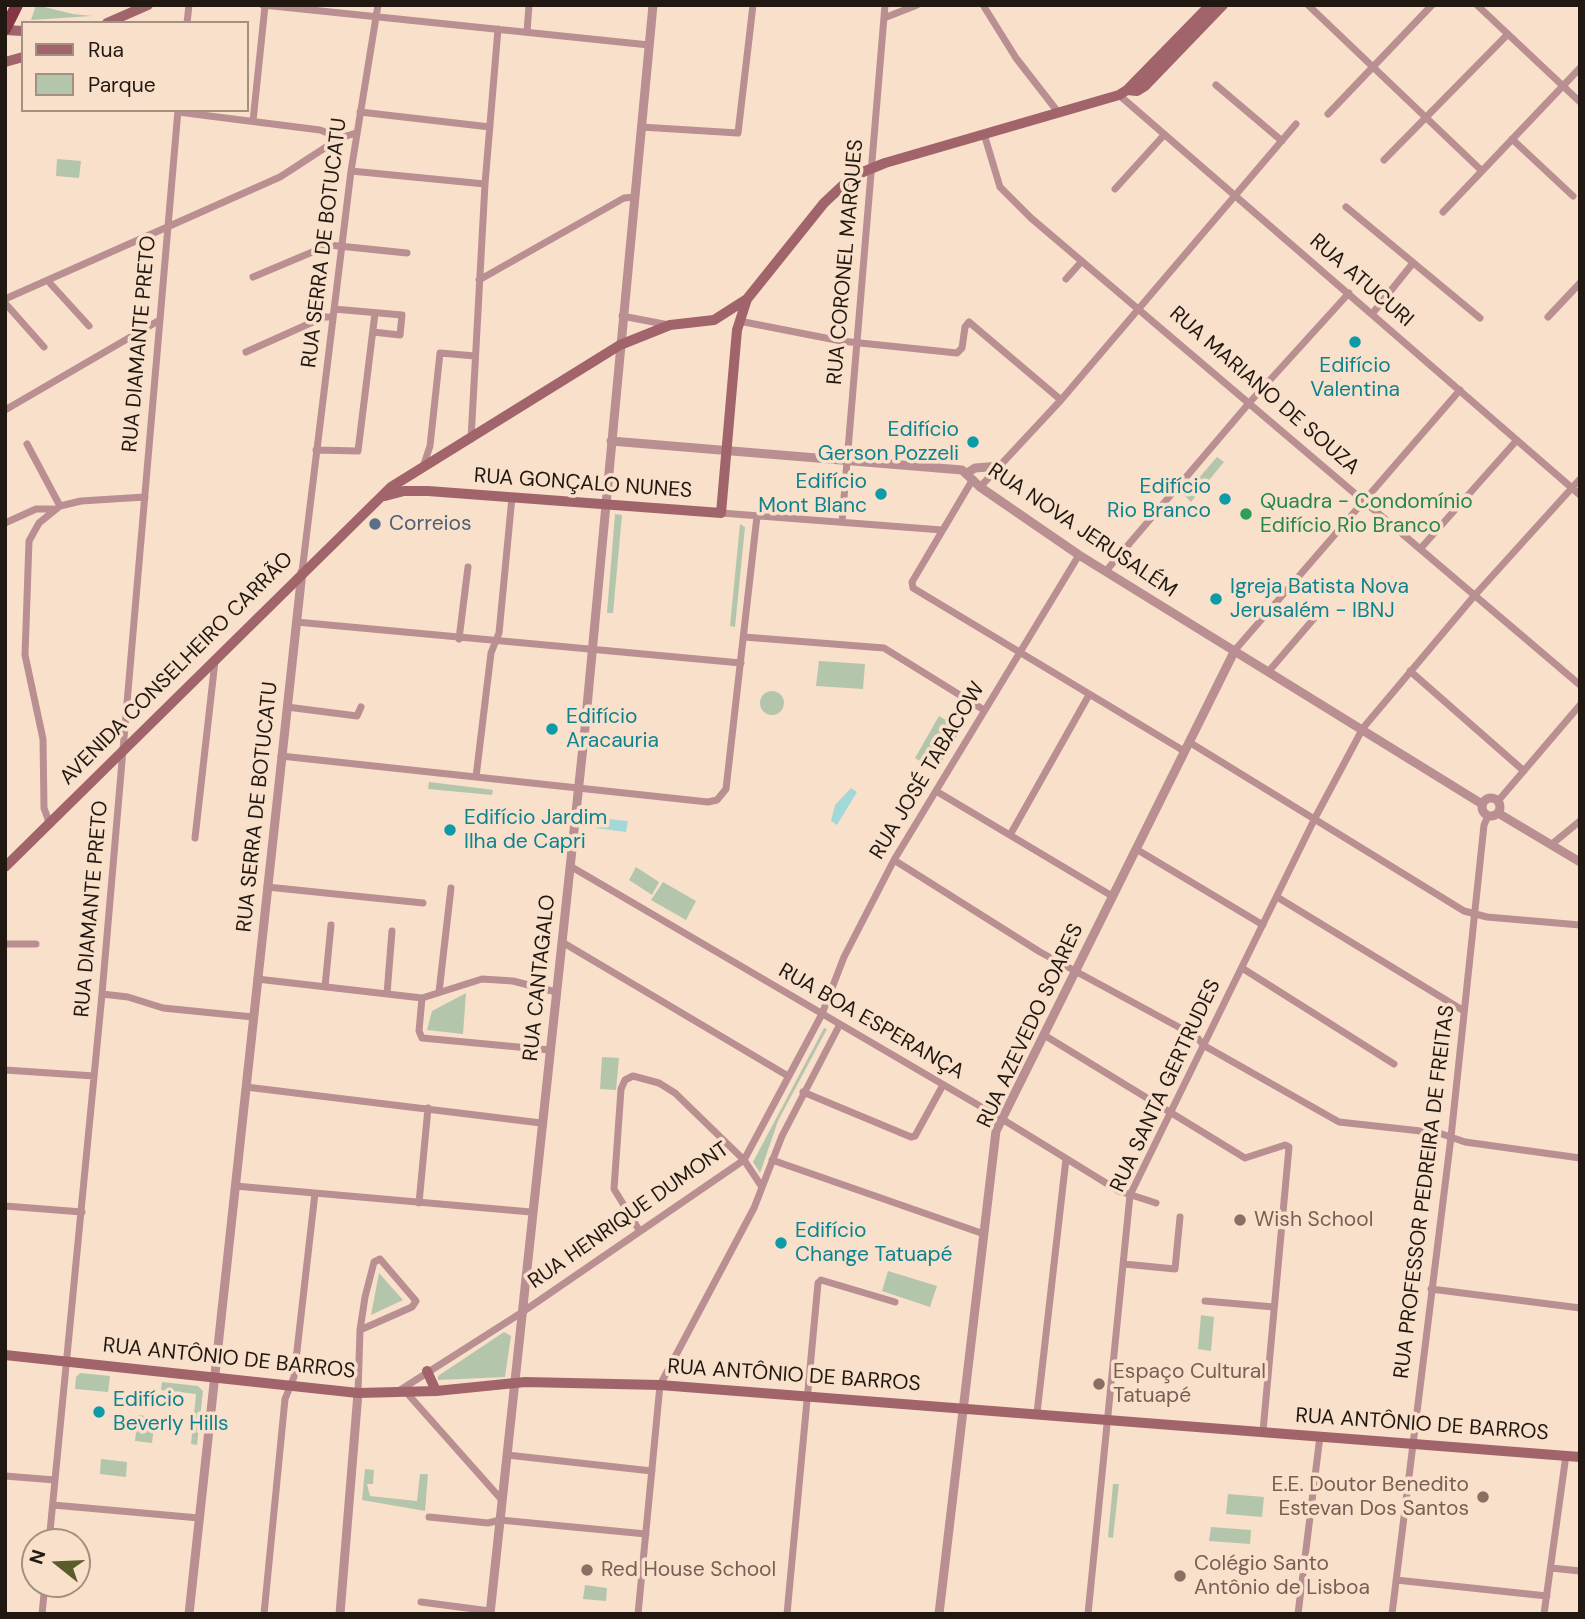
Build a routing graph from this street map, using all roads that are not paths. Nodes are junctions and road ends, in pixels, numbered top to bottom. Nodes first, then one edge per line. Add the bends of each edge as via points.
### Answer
1 (17, 5) edge
2 (148, 5) edge
3 (264, 5) edge
4 (378, 5) edge
5 (529, 5) edge
6 (653, 5) edge
7 (754, 5) edge
8 (884, 5) edge
9 (917, 5) edge
10 (984, 5) edge
11 (1210, 5) edge
12 (1223, 5) edge
13 (1308, 5) edge
14 (1432, 5) edge
15 (1477, 5) edge
16 (132, 14) junction
17 (377, 17) junction
18 (884, 18) junction
19 (113, 21) edge
20 (123, 21) edge
21 (498, 29) junction
22 (5, 30) edge
23 (527, 32) junction
24 (1507, 33) junction
25 (649, 45) junction
26 (1373, 66) junction
27 (1580, 68) edge
28 (1216, 85) dead end
29 (1563, 86) junction
30 (1123, 92) junction
31 (1580, 102) edge
32 (178, 112) edge
33 (186, 112) edge
34 (360, 112) junction
35 (1058, 112) junction
36 (1328, 114) dead end
37 (1427, 117) junction
38 (253, 121) junction
39 (1296, 124) dead end
40 (490, 127) junction
41 (641, 127) junction
42 (356, 132) junction
43 (984, 134) junction
44 (1164, 135) junction
45 (340, 138) junction
46 (1513, 139) junction
47 (1282, 141) junction
48 (1384, 160) dead end
49 (871, 168) junction
50 (351, 171) junction
51 (1482, 171) junction
52 (485, 184) junction
53 (1115, 189) dead end
54 (1235, 195) junction
55 (1573, 196) dead end
56 (634, 197) junction
57 (1346, 207) dead end
58 (1443, 212) dead end
59 (167, 229) junction
60 (342, 245) junction
61 (407, 253) dead end
62 (1082, 261) junction
63 (1413, 263) junction
64 (253, 277) dead end
65 (1066, 279) dead end
66 (479, 280) junction
67 (48, 281) junction
68 (1580, 283) edge
69 (1349, 293) junction
70 (747, 299) junction
71 (5, 301) edge
72 (1138, 307) junction
73 (333, 313) junction
74 (375, 313) junction
75 (1373, 314) junction
76 (622, 316) junction
77 (1548, 317) dead end
78 (1480, 318) dead end
79 (714, 320) junction
80 (158, 321) junction
81 (670, 325) junction
82 (89, 326) dead end
83 (738, 326) junction
84 (373, 332) junction
85 (856, 343) junction
86 (620, 345) junction
87 (44, 347) dead end
88 (246, 352) dead end
89 (475, 356) junction
90 (1460, 390) junction
91 (1061, 400) junction
92 (1250, 402) junction
93 (5, 410) edge
94 (471, 439) junction
95 (1517, 440) junction
96 (611, 442) junction
97 (27, 444) dead end
98 (316, 450) junction
99 (727, 452) junction
100 (847, 460) junction
101 (1001, 466) junction
102 (423, 467) junction
103 (970, 476) junction
104 (1580, 480) edge
105 (980, 487) junction
106 (1571, 488) junction
107 (428, 491) junction
108 (1580, 495) edge
109 (145, 497) junction
110 (512, 497) junction
111 (376, 499) junction
112 (1363, 500) junction
113 (606, 505) junction
114 (57, 508) junction
115 (721, 509) junction
116 (757, 516) junction
117 (842, 522) junction
118 (5, 523) edge
119 (942, 530) junction
120 (1421, 548) junction
121 (1079, 555) junction
122 (468, 567) dead end
123 (1106, 571) junction
124 (302, 572) junction
125 (1475, 595) junction
126 (1317, 615) dead end
127 (296, 622) junction
128 (744, 637) junction
129 (459, 639) junction
130 (496, 642) junction
131 (592, 649) junction
132 (1235, 650) junction
133 (1019, 654) junction
134 (215, 658) junction
135 (741, 663) junction
136 (1269, 671) junction
137 (1410, 671) junction
138 (1580, 685) edge
139 (1089, 695) junction
140 (1580, 705) edge
141 (361, 707) dead end
142 (287, 708) junction
143 (984, 710) junction
144 (1363, 728) junction
145 (1186, 747) junction
146 (123, 750) junction
147 (282, 756) junction
148 (1524, 771) junction
149 (476, 777) junction
150 (579, 788) junction
151 (936, 791) junction
152 (1498, 801) junction
153 (1482, 804) junction
154 (1493, 814) junction
155 (1315, 818) junction
156 (1580, 821) edge
157 (49, 822) junction
158 (1010, 835) junction
159 (195, 838) dead end
160 (1552, 844) junction
161 (1136, 849) junction
162 (894, 860) junction
163 (1580, 862) edge
164 (570, 866) junction
165 (5, 867) edge
166 (267, 887) junction
167 (452, 888) dead end
168 (1112, 897) junction
169 (1277, 897) junction
170 (423, 903) dead end
171 (1474, 914) junction
172 (331, 925) dead end
173 (1263, 925) junction
174 (1580, 925) edge
175 (393, 931) dead end
176 (562, 942) junction
177 (5, 944) edge
178 (36, 944) dead end
179 (1242, 968) junction
180 (1075, 972) junction
181 (257, 979) junction
182 (325, 987) junction
183 (439, 992) junction
184 (556, 992) junction
185 (102, 993) junction
186 (387, 994) junction
187 (422, 998) junction
188 (1464, 1010) junction
189 (821, 1014) junction
190 (253, 1017) junction
191 (839, 1026) junction
192 (1044, 1035) junction
193 (1203, 1045) junction
194 (550, 1050) junction
195 (1394, 1064) dead end
196 (5, 1070) edge
197 (94, 1076) junction
198 (788, 1076) junction
199 (943, 1084) junction
200 (246, 1087) junction
201 (803, 1092) junction
202 (428, 1108) junction
203 (1169, 1112) junction
204 (1002, 1119) junction
205 (541, 1123) junction
206 (1451, 1137) junction
207 (1580, 1158) edge
208 (1066, 1159) junction
209 (744, 1160) junction
210 (772, 1160) junction
211 (235, 1186) junction
212 (762, 1187) junction
213 (315, 1193) junction
214 (1130, 1195) junction
215 (419, 1203) junction
216 (1156, 1203) dead end
217 (5, 1206) edge
218 (82, 1212) junction
219 (531, 1212) junction
220 (1180, 1217) dead end
221 (639, 1230) junction
222 (984, 1234) junction
223 (1124, 1264) junction
224 (1431, 1289) junction
225 (1205, 1301) dead end
226 (895, 1302) dead end
227 (1274, 1307) junction
228 (1580, 1308) edge
229 (521, 1313) junction
230 (360, 1330) junction
231 (5, 1355) edge
232 (66, 1360) junction
233 (427, 1371) junction
234 (214, 1378) junction
235 (514, 1385) junction
236 (660, 1385) junction
237 (290, 1387) junction
238 (436, 1391) junction
239 (401, 1392) junction
240 (358, 1393) junction
241 (807, 1396) junction
242 (962, 1408) junction
243 (1037, 1413) junction
244 (1109, 1419) junction
245 (1263, 1431) junction
246 (1320, 1436) junction
247 (1414, 1444) junction
248 (507, 1455) junction
249 (1566, 1455) junction
250 (1580, 1457) edge
251 (652, 1471) junction
252 (5, 1476) edge
253 (55, 1480) junction
254 (502, 1499) junction
255 (53, 1505) junction
256 (429, 1517) dead end
257 (199, 1518) junction
258 (500, 1520) junction
259 (51, 1528) edge
260 (646, 1534) junction
261 (1551, 1568) junction
262 (1580, 1571) edge
263 (1396, 1580) junction
264 (1547, 1596) junction
265 (421, 1602) dead end
266 (490, 1612) edge
267 (189, 1614) edge
268 (264, 1614) edge
269 (340, 1614) edge
270 (638, 1614) edge
271 (787, 1614) edge
272 (939, 1614) edge
273 (1088, 1614) edge
274 (1298, 1614) edge
275 (1392, 1614) edge
276 (1544, 1614) edge

1 - 22 highway
2 - 16 main road
3 - 17 street
3 - 38 street
4 - 17 street, RUA SERRA DE BOTUCATU
5 - 23 street
6 - 25 street, RUA CANTAGALO
7 - 41 street via 738,133
8 - 18 street, RUA CORONEL MARQUES
9 - 18 street
10 - 35 street via 1016,58
11 - 30 main road, AVENIDA CONSELHEIRO CARRÃO
12 - 30 main road, AVENIDA CONSELHEIRO CARRÃO via 1145,86
13 - 26 street
14 - 26 street
15 - 24 street
16 - 19 main road
16 - 20 main road
17 - 21 street
17 - 34 street, RUA SERRA DE BOTUCATU
18 - 49 street, RUA CORONEL MARQUES
21 - 23 street
21 - 40 street
23 - 25 street
24 - 29 street
24 - 37 street
25 - 41 street, RUA CANTAGALO
26 - 36 street
26 - 37 street
27 - 29 street
28 - 47 street
29 - 31 street
29 - 46 street
30 - 35 main road, AVENIDA CONSELHEIRO CARRÃO
30 - 44 street, RUA ATUCURI
32 - 59 street, RUA DIAMANTE PRETO
33 - 38 street
34 - 40 street
34 - 42 street, RUA SERRA DE BOTUCATU
35 - 43 main road, AVENIDA CONSELHEIRO CARRÃO
37 - 48 street
37 - 51 street
38 - 45 street via 320,130
39 - 47 street
40 - 52 street
41 - 56 street, RUA CANTAGALO
42 - 45 street
42 - 50 street, RUA SERRA DE BOTUCATU
43 - 49 main road, AVENIDA CONSELHEIRO CARRÃO
43 - 62 street, RUA MARIANO DE SOUZA via 1000,187
44 - 53 street
44 - 54 street, RUA ATUCURI
45 - 59 street via 280,177
46 - 51 street
46 - 55 street
47 - 54 street
49 - 70 main road, AVENIDA CONSELHEIRO CARRÃO via 839,186
49 - 85 street, RUA CORONEL MARQUES
50 - 52 street
50 - 60 street, RUA SERRA DE BOTUCATU
51 - 58 street
52 - 66 street
54 - 69 street, RUA ATUCURI
54 - 72 street
56 - 66 street via 624,198
56 - 76 street, RUA CANTAGALO
57 - 63 street
59 - 67 street
59 - 80 street, RUA DIAMANTE PRETO
60 - 61 street
60 - 64 street via 323,247
60 - 73 street, RUA SERRA DE BOTUCATU
62 - 65 street
62 - 72 street, RUA MARIANO DE SOUZA
63 - 75 street
63 - 78 street
66 - 89 street
67 - 71 street
67 - 82 street
68 - 77 street
69 - 75 street, RUA ATUCURI
69 - 92 street
70 - 79 main road, AVENIDA CONSELHEIRO CARRÃO
70 - 83 main road
71 - 87 street
72 - 91 street
72 - 92 street, RUA MARIANO DE SOUZA
73 - 74 street
73 - 88 street
73 - 98 street, RUA SERRA DE BOTUCATU
74 - 84 street
74 - 84 street via 402,315 400,335
75 - 90 street, RUA ATUCURI
76 - 81 street, AVENIDA CONSELHEIRO CARRÃO
76 - 86 street, RUA CANTAGALO
79 - 81 main road, AVENIDA CONSELHEIRO CARRÃO
79 - 83 main road
80 - 93 street
80 - 109 street, RUA DIAMANTE PRETO
81 - 86 main road, AVENIDA CONSELHEIRO CARRÃO
83 - 85 street
83 - 99 main road
84 - 98 street via 358,451
85 - 91 street via 957,353 970,322
85 - 100 street, RUA CORONEL MARQUES
86 - 94 main road, AVENIDA CONSELHEIRO CARRÃO
86 - 96 street, RUA CANTAGALO
89 - 94 street
89 - 102 street via 440,353 430,446
90 - 95 street, RUA ATUCURI
90 - 112 street
91 - 101 street
92 - 112 street, RUA MARIANO DE SOUZA
92 - 123 street
94 - 102 main road, AVENIDA CONSELHEIRO CARRÃO
95 - 106 street, RUA ATUCURI
95 - 120 street
96 - 99 street, RUA NOVA JERUSALÉM
96 - 113 street, RUA CANTAGALO
97 - 114 street
98 - 124 street, RUA SERRA DE BOTUCATU
99 - 100 street, RUA NOVA JERUSALÉM
99 - 115 main road
100 - 103 street, RUA NOVA JERUSALÉM via 958,470
100 - 117 street, RUA CORONEL MARQUES
101 - 103 street via 975,468
101 - 105 street
102 - 107 main road via 422,480
102 - 111 main road, AVENIDA CONSELHEIRO CARRÃO
103 - 105 street, RUA NOVA JERUSALÉM
103 - 119 street
104 - 106 street, RUA SANTA GERTRUDES
105 - 121 street, RUA NOVA JERUSALÉM
106 - 108 street, RUA ATUCURI
106 - 125 street, RUA SANTA GERTRUDES
107 - 110 main road, RUA GONÇALO NUNES
107 - 111 main road via 404,491
109 - 114 street via 81,501
109 - 146 street, RUA DIAMANTE PRETO
110 - 113 main road, RUA GONÇALO NUNES
110 - 130 street
111 - 124 main road, AVENIDA CONSELHEIRO CARRÃO
112 - 120 street, RUA MARIANO DE SOUZA
112 - 132 street
113 - 115 main road, RUA GONÇALO NUNES
113 - 131 street, RUA CANTAGALO
114 - 118 street via 36,509
114 - 157 street via 38,523 29,541 25,638 43,739 44,808
115 - 116 street, RUA GONÇALO NUNES
116 - 117 street, RUA GONÇALO NUNES
116 - 128 street
117 - 119 street, RUA GONÇALO NUNES
119 - 133 street via 911,586
120 - 125 street, RUA MARIANO DE SOUZA
121 - 123 street, RUA NOVA JERUSALÉM
121 - 133 street, RUA JOSÉ TABACOW
122 - 129 street
123 - 132 street, RUA NOVA JERUSALÉM
124 - 127 street, RUA SERRA DE BOTUCATU
124 - 134 main road, AVENIDA CONSELHEIRO CARRÃO
125 - 137 street, RUA SANTA GERTRUDES
125 - 138 street, RUA MARIANO DE SOUZA
126 - 136 street
127 - 129 street
127 - 142 street, RUA SERRA DE BOTUCATU
128 - 135 street
128 - 143 street via 884,648
129 - 130 street
130 - 131 street
130 - 149 street
131 - 135 street
131 - 150 street, RUA CANTAGALO
132 - 136 street, RUA NOVA JERUSALÉM
132 - 145 street, RUA AZEVEDO SOARES
133 - 139 street
133 - 143 street, RUA JOSÉ TABACOW
134 - 146 main road, AVENIDA CONSELHEIRO CARRÃO
134 - 159 street
135 - 150 street via 723,796 708,802
136 - 144 street, RUA NOVA JERUSALÉM
137 - 144 street, RUA SANTA GERTRUDES
137 - 148 street
139 - 145 street
139 - 158 street
140 - 148 street
141 - 142 street via 357,716
142 - 147 street, RUA SERRA DE BOTUCATU
143 - 151 street, RUA JOSÉ TABACOW
144 - 153 street, RUA NOVA JERUSALÉM
144 - 155 street, RUA SANTA GERTRUDES
145 - 155 street
145 - 161 street, RUA AZEVEDO SOARES
146 - 157 main road, AVENIDA CONSELHEIRO CARRÃO
146 - 185 street, RUA DIAMANTE PRETO
147 - 149 street
147 - 166 street, RUA SERRA DE BOTUCATU
148 - 152 street
149 - 150 street
150 - 164 street, RUA CANTAGALO
151 - 158 street
151 - 162 street, RUA JOSÉ TABACOW
152 - 153 street via 1489,798
152 - 154 street
153 - 154 street via 1482,811
154 - 160 street
154 - 171 street, RUA PROFESSOR PEDREIRA DE FREITAS via 1484,825
155 - 169 street, RUA SANTA GERTRUDES
155 - 171 street
156 - 160 street
157 - 165 main road, AVENIDA CONSELHEIRO CARRÃO
158 - 168 street
160 - 163 street
161 - 168 street, RUA AZEVEDO SOARES
161 - 173 street
162 - 180 street
162 - 189 street, RUA JOSÉ TABACOW via 844,957
164 - 176 street, RUA CANTAGALO
164 - 189 street, RUA BOA ESPERANÇA
166 - 170 street
166 - 181 street, RUA SERRA DE BOTUCATU
167 - 183 street
168 - 180 street, RUA AZEVEDO SOARES
169 - 173 street, RUA SANTA GERTRUDES
169 - 188 street
171 - 174 street
171 - 188 street, RUA PROFESSOR PEDREIRA DE FREITAS
172 - 182 street
173 - 179 street, RUA SANTA GERTRUDES
175 - 186 street
176 - 184 street, RUA CANTAGALO
176 - 198 street
177 - 178 street
179 - 193 street, RUA SANTA GERTRUDES
179 - 195 street
180 - 192 street, RUA AZEVEDO SOARES
180 - 193 street via 1197,1037
181 - 182 street
181 - 190 street, RUA SERRA DE BOTUCATU
182 - 186 street
183 - 184 street via 495,979
183 - 187 street
184 - 194 street, RUA CANTAGALO
185 - 190 street via 163,1008
185 - 197 street, RUA DIAMANTE PRETO
186 - 187 street
187 - 194 street via 422,1038
188 - 206 street, RUA PROFESSOR PEDREIRA DE FREITAS
189 - 191 street, RUA BOA ESPERANÇA
189 - 198 street, RUA HENRIQUE DUMONT
190 - 200 street, RUA SERRA DE BOTUCATU
191 - 199 street, RUA BOA ESPERANÇA
191 - 201 street
192 - 203 street
192 - 204 street, RUA AZEVEDO SOARES
193 - 203 street, RUA SANTA GERTRUDES
193 - 206 street via 1339,1122
194 - 205 street, RUA CANTAGALO
196 - 197 street
197 - 218 street, RUA DIAMANTE PRETO
198 - 209 street, RUA HENRIQUE DUMONT
199 - 201 street via 911,1137
199 - 204 street, RUA BOA ESPERANÇA
200 - 202 street
200 - 211 street, RUA SERRA DE BOTUCATU
201 - 210 street
202 - 205 street
202 - 215 street
203 - 214 street, RUA SANTA GERTRUDES
203 - 227 street via 1245,1158 1289,1147
204 - 208 street, RUA BOA ESPERANÇA
204 - 222 street, RUA AZEVEDO SOARES via 996,1131
205 - 219 street, RUA CANTAGALO
206 - 207 street
206 - 224 street, RUA PROFESSOR PEDREIRA DE FREITAS
208 - 214 street, RUA BOA ESPERANÇA
208 - 243 street
209 - 212 street
209 - 221 street, RUA HENRIQUE DUMONT
209 - 221 street via 675,1093 643,1077 625,1080 614,1189
210 - 212 street
210 - 222 street
211 - 213 street
211 - 234 street, RUA SERRA DE BOTUCATU
212 - 236 street
213 - 215 street
213 - 237 street
214 - 216 street, RUA BOA ESPERANÇA
214 - 223 street, RUA SANTA GERTRUDES
215 - 219 street
217 - 218 street
218 - 232 street, RUA DIAMANTE PRETO
219 - 229 street, RUA CANTAGALO
220 - 223 street via 1175,1269
221 - 229 street, RUA HENRIQUE DUMONT
222 - 242 street, RUA AZEVEDO SOARES
223 - 244 street, RUA SANTA GERTRUDES
224 - 228 street
224 - 247 street, RUA PROFESSOR PEDREIRA DE FREITAS
225 - 227 street
226 - 241 street via 821,1280
227 - 245 street
229 - 233 street, RUA HENRIQUE DUMONT
229 - 235 street, RUA CANTAGALO
230 - 230 street via 416,1301 380,1259 371,1271
230 - 240 street
231 - 232 main road, RUA ANTÔNIO DE BARROS
232 - 234 main road, RUA ANTÔNIO DE BARROS
232 - 253 street, RUA DIAMANTE PRETO
233 - 238 main road
233 - 239 street, RUA HENRIQUE DUMONT
234 - 237 main road, RUA ANTÔNIO DE BARROS
234 - 257 street, RUA SERRA DE BOTUCATU
235 - 236 main road, RUA ANTÔNIO DE BARROS
235 - 238 main road, RUA ANTÔNIO DE BARROS
235 - 248 street, RUA CANTAGALO
236 - 241 main road, RUA ANTÔNIO DE BARROS
236 - 251 street
237 - 240 main road, RUA ANTÔNIO DE BARROS
237 - 268 street via 285,1399
238 - 239 main road, RUA ANTÔNIO DE BARROS
239 - 240 main road, RUA ANTÔNIO DE BARROS
239 - 254 street
240 - 269 street
241 - 242 main road, RUA ANTÔNIO DE BARROS
241 - 271 street
242 - 243 main road, RUA ANTÔNIO DE BARROS
242 - 272 street, RUA AZEVEDO SOARES
243 - 244 main road, RUA ANTÔNIO DE BARROS
244 - 245 main road, RUA ANTÔNIO DE BARROS
244 - 273 street, RUA SANTA GERTRUDES
245 - 246 main road, RUA ANTÔNIO DE BARROS
246 - 247 main road, RUA ANTÔNIO DE BARROS
246 - 274 street
247 - 249 main road, RUA ANTÔNIO DE BARROS
247 - 263 street, RUA PROFESSOR PEDREIRA DE FREITAS
248 - 251 street
248 - 254 street, RUA CANTAGALO
249 - 250 main road, RUA ANTÔNIO DE BARROS
249 - 261 street
251 - 260 street
252 - 253 street
253 - 255 street, RUA DIAMANTE PRETO
254 - 258 street, RUA CANTAGALO
255 - 257 street
255 - 259 street, RUA DIAMANTE PRETO
256 - 258 street via 488,1523
257 - 267 street, RUA SERRA DE BOTUCATU
258 - 260 street
258 - 266 street, RUA CANTAGALO
260 - 270 street
261 - 262 street
261 - 264 street
263 - 264 street
263 - 275 street, RUA PROFESSOR PEDREIRA DE FREITAS
264 - 276 street
265 - 266 street

